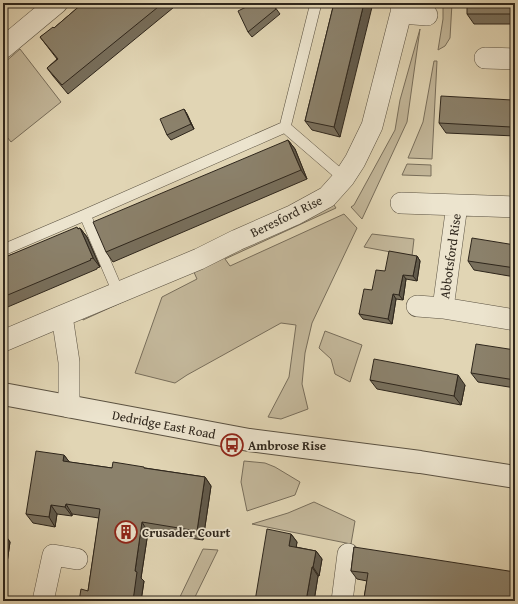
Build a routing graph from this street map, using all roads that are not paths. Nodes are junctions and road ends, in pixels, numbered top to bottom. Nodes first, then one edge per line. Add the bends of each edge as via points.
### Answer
1 (57, 3) edge
2 (316, 3) edge
3 (402, 8) edge
4 (427, 15) dead end
5 (3, 48) edge
6 (484, 58) dead end
7 (515, 59) edge
8 (285, 127) junction
9 (344, 178) junction
10 (401, 203) dead end
11 (457, 205) junction
12 (515, 207) edge
13 (85, 215) junction
14 (3, 250) edge
15 (118, 292) junction
16 (417, 306) dead end
17 (443, 308) junction
18 (62, 316) junction
19 (515, 320) edge
20 (3, 341) edge
21 (3, 394) edge
22 (69, 406) junction
23 (515, 477) edge
24 (348, 554) dead end
25 (77, 559) dead end
26 (43, 601) edge
27 (342, 601) edge

1 - 5 street
2 - 8 lane
3 - 4 street, Beresford Rise
3 - 9 street, Beresford Rise via 372,126
6 - 7 street
8 - 9 lane
8 - 13 lane
9 - 15 street, Beresford Rise via 327,197 294,215 199,259
10 - 11 street, Abbotsford Rise
11 - 12 street, Abbotsford Rise
11 - 17 street, Abbotsford Rise
13 - 14 lane
13 - 15 lane
15 - 18 street, Beresford Rise
16 - 17 street, Abbotsford Rise
17 - 19 street, Abbotsford Rise
18 - 20 street, Beresford Rise
18 - 22 street via 69,362
21 - 22 street, Dedridge East Road
22 - 23 street, Dedridge East Road via 249,440
24 - 27 street
25 - 26 street via 53,555

